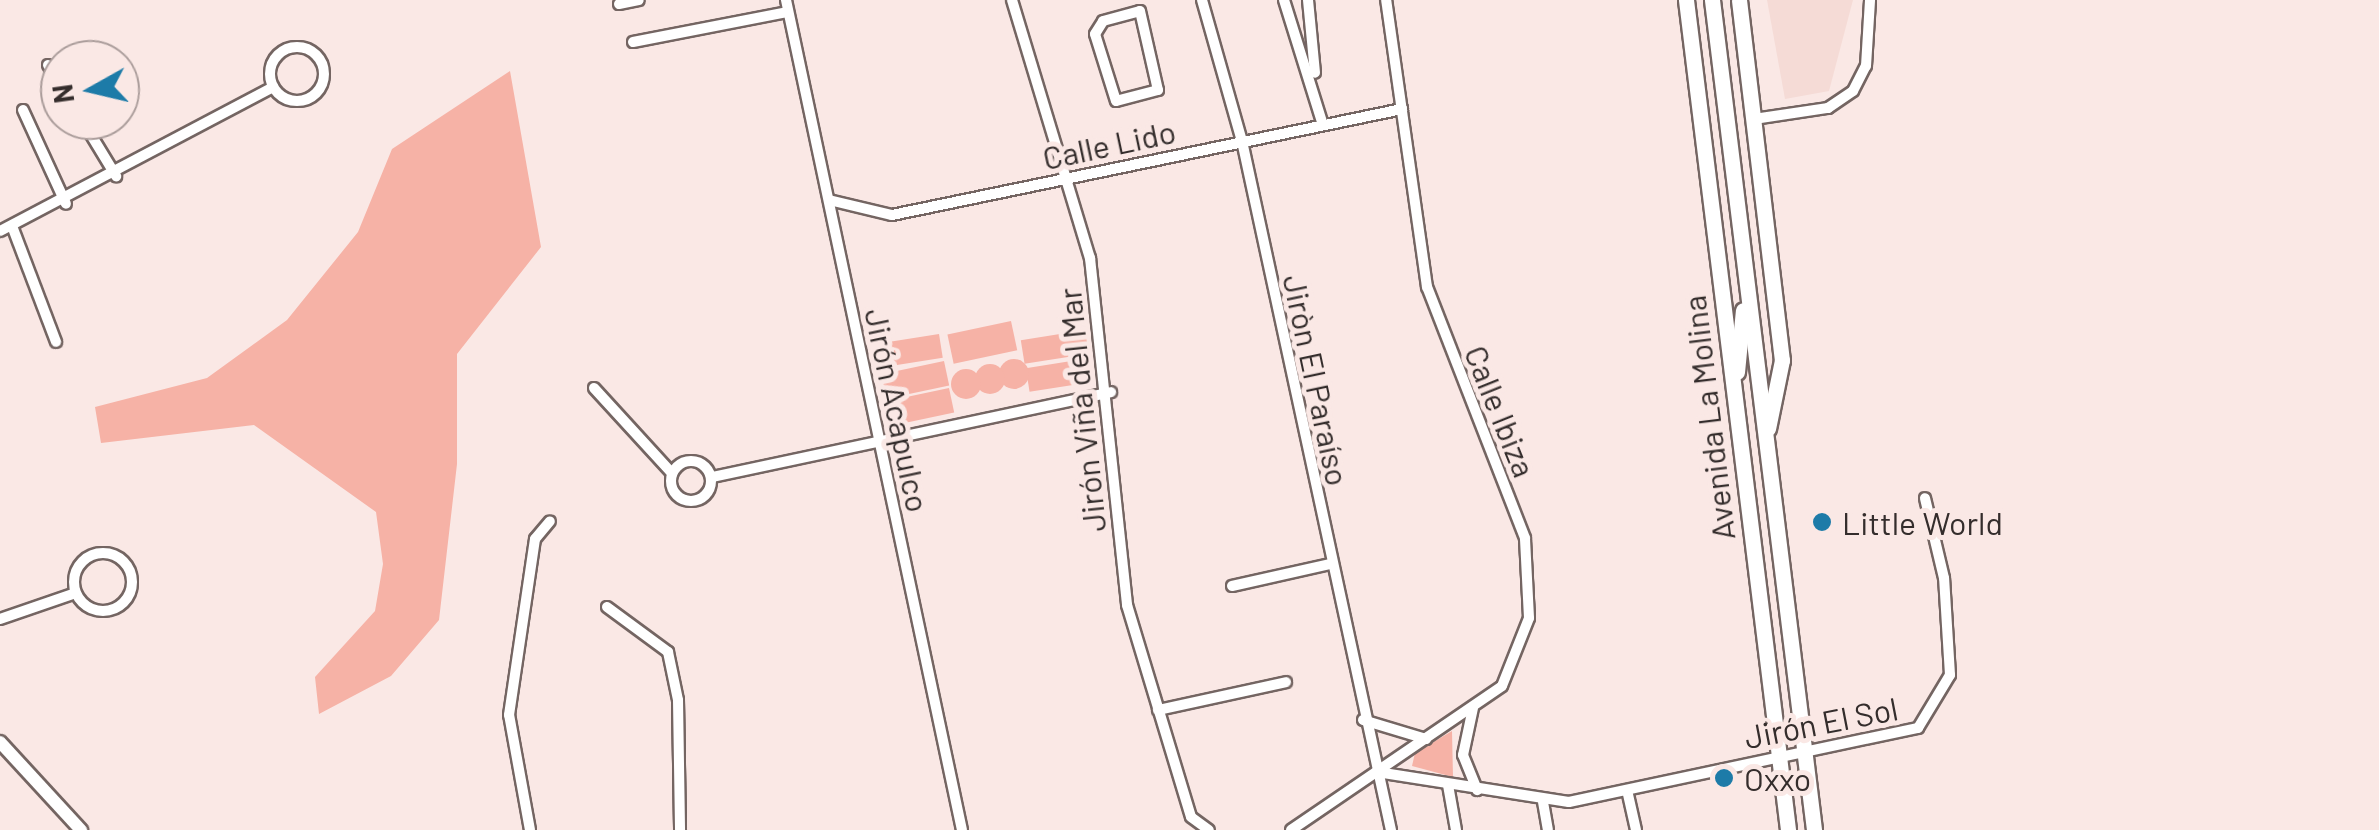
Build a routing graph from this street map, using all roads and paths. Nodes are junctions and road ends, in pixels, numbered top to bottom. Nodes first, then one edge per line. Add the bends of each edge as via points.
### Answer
1 (639, 0) edge
2 (1012, 0) edge
3 (1202, 0) edge
4 (1284, 0) edge
5 (1308, 0) edge
6 (1386, 0) edge
7 (1686, 0) edge
8 (1712, 0) edge
9 (1739, 0) edge
10 (1870, 0) edge
11 (620, 4) dead end
12 (787, 6) edge
13 (1139, 6) edge
14 (632, 42) dead end
15 (273, 86) junction
16 (1316, 94) junction
17 (1402, 109) junction
18 (23, 110) dead end
19 (1754, 120) junction
20 (1323, 125) junction
21 (94, 140) edge
22 (1242, 141) junction
23 (116, 176) junction
24 (1070, 179) junction
25 (829, 200) junction
26 (66, 204) junction
27 (12, 226) junction
28 (0, 232) edge
29 (1746, 282) junction
30 (56, 342) dead end
31 (594, 388) dead end
32 (1110, 392) junction
33 (1734, 403) junction
34 (1765, 438) junction
35 (879, 442) junction
36 (672, 472) junction
37 (712, 477) junction
38 (1925, 498) dead end
39 (550, 521) dead end
40 (1330, 564) junction
41 (1232, 586) dead end
42 (76, 592) junction
43 (607, 607) dead end
44 (0, 619) edge
45 (1286, 682) dead end
46 (1473, 708) junction
47 (1158, 710) junction
48 (1364, 720) junction
49 (1427, 739) junction
50 (0, 742) edge
51 (1802, 750) junction
52 (1779, 754) junction
53 (1376, 772) junction
54 (1448, 784) junction
55 (1477, 790) junction
56 (1627, 790) junction
57 (1544, 802) junction
58 (1191, 817) junction
59 (80, 830) edge
60 (530, 830) edge
61 (680, 830) edge
62 (962, 830) edge
63 (1193, 830) edge
64 (1210, 830) edge
65 (1291, 830) edge
66 (1391, 830) edge
67 (1456, 830) edge
68 (1548, 830) edge
69 (1636, 830) edge
70 (1788, 830) edge
71 (1814, 830) edge

1 - 11 street
2 - 24 street, Jirón Viña del Mar
3 - 22 street, Jiròn El Paraíso
4 - 16 street
5 - 16 street
6 - 17 street, Calle Ibiza
7 - 33 main road, Avenida La Molina
8 - 29 main road, Avenida La Molina
9 - 19 main road, Avenida La Molina
10 - 19 street via 1866,66 1853,91 1828,108
12 - 14 street
12 - 25 street, Jirón Acapulco
13 - 13 street via 1158,90 1116,101 1096,26
15 - 15 street via 289,100 309,98 322,83 321,62 305,49 285,50 272,66
15 - 23 street
16 - 20 street
17 - 20 street, Calle Lido
17 - 46 street, Calle Ibiza via 1426,287 1525,538 1531,577 1518,656 1502,686
18 - 26 street
19 - 34 main road, Avenida La Molina via 1782,360
20 - 22 street, Calle Lido
21 - 23 street
22 - 24 street, Calle Lido
22 - 40 street, Jiròn El Paraíso
23 - 26 street
24 - 25 street, Calle Lido via 882,216
24 - 32 street, Jirón Viña del Mar
25 - 35 street, Jirón Acapulco
26 - 27 street
27 - 28 street
27 - 30 street
29 - 33 main road
29 - 34 main road, Avenida La Molina
31 - 36 street
32 - 35 street
32 - 47 street, Jirón Viña del Mar via 1127,605
33 - 52 main road, Avenida La Molina
34 - 51 main road, Avenida La Molina
35 - 37 street
35 - 62 street, Jirón Acapulco
36 - 37 street via 694,460
36 - 37 street via 674,491 689,502 706,495
38 - 51 street, Jirón El Sol via 1944,578 1944,697 1918,728 1892,740
39 - 60 street via 535,539 509,715
40 - 41 street
40 - 48 street, Jiròn El Paraíso
42 - 42 street via 96,611 114,610 128,598 130,571 107,553 88,557
42 - 44 street
43 - 61 street via 668,652
45 - 47 street
46 - 49 street, Calle Ibiza
46 - 55 street via 1463,755
47 - 58 street, Jirón Viña del Mar
48 - 49 street
48 - 53 street, Jiròn El Paraíso
49 - 53 street, Calle Ibiza
50 - 59 street
51 - 52 street, Jirón El Sol
51 - 71 main road, Avenida La Molina
52 - 56 street, Jirón El Sol
52 - 70 main road, Avenida La Molina
53 - 54 street, Jirón El Sol
53 - 65 street, Calle Ibiza
53 - 66 street, Jiròn El Paraíso
54 - 55 street, Jirón El Sol
54 - 67 street
55 - 57 street, Jirón El Sol
56 - 57 street, Jirón El Sol
56 - 69 street
57 - 68 street
58 - 63 street, Jirón Viña del Mar
58 - 64 street

